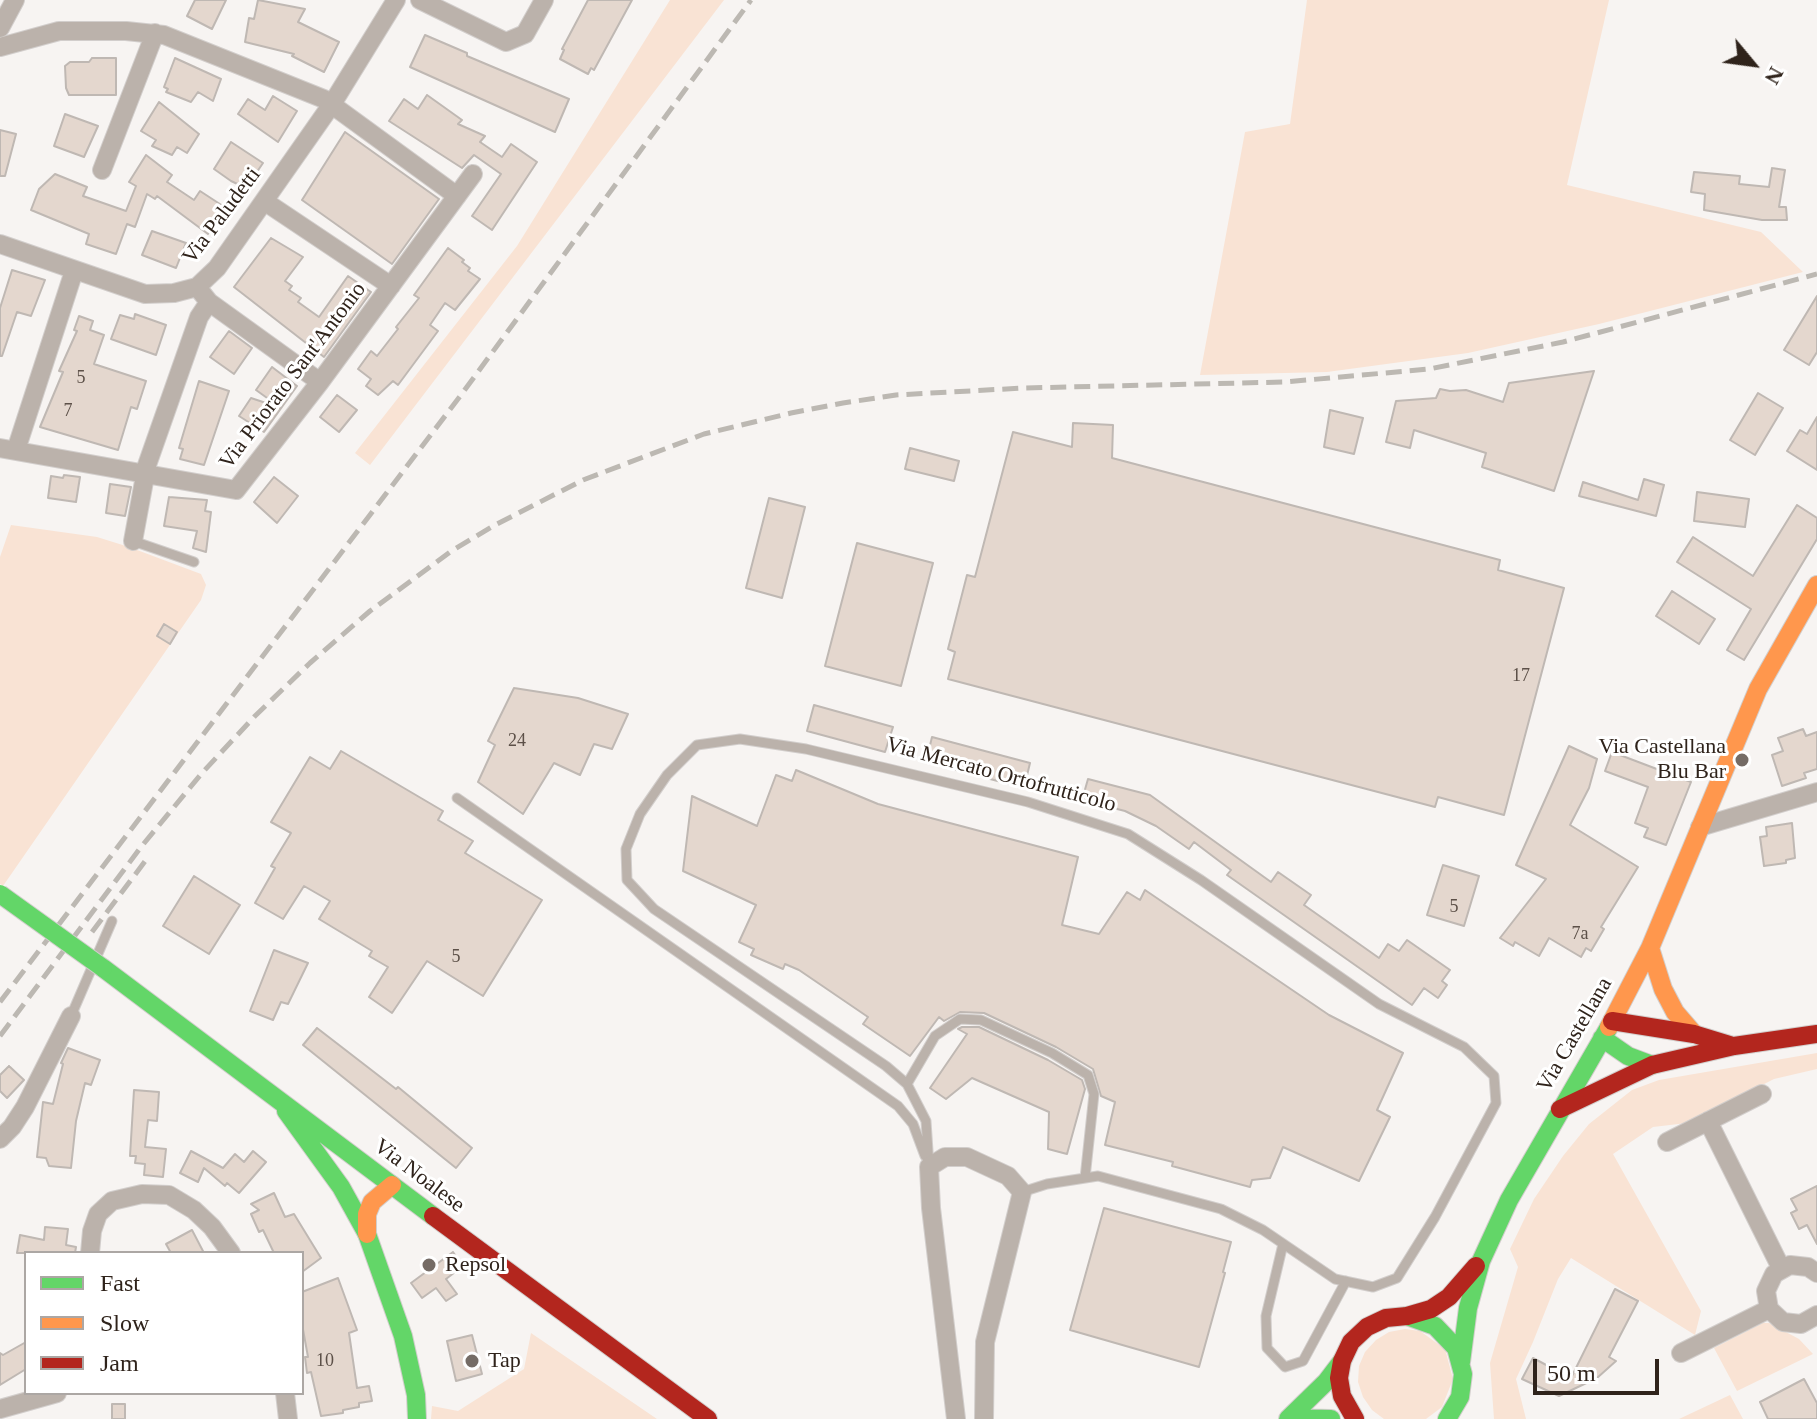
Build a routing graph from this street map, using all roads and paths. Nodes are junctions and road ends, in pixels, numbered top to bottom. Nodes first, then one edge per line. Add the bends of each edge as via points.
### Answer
1 (15, 0) edge
2 (396, 0) edge
3 (420, 0) edge
4 (544, 0) edge
5 (0, 28) edge
6 (155, 33) junction
7 (0, 47) edge
8 (332, 104) junction
9 (102, 170) dead end
10 (473, 174) dead end
11 (457, 196) junction
12 (264, 201) junction
13 (0, 244) edge
14 (74, 271) junction
15 (391, 286) junction
16 (197, 287) junction
17 (209, 302) junction
18 (320, 382) junction
19 (8, 449) edge
20 (145, 473) junction
21 (133, 541) joint
22 (194, 562) dead end
23 (1817, 585) edge
24 (1817, 792) edge
25 (457, 798) dead end
26 (1700, 827) junction
27 (0, 894) edge
28 (112, 921) dead end
29 (1650, 948) junction
30 (71, 1016) joint
31 (1612, 1021) junction
32 (1694, 1034) junction
33 (1817, 1034) edge
34 (1602, 1038) junction
35 (1734, 1046) junction
36 (1652, 1065) junction
37 (907, 1084) junction
38 (1762, 1094) dead end
39 (280, 1103) junction
40 (1560, 1109) junction
41 (1708, 1121) junction
42 (0, 1139) edge
43 (1667, 1142) dead end
44 (929, 1167) junction
45 (1085, 1178) junction
46 (392, 1185) junction
47 (1022, 1192) junction
48 (367, 1234) junction
49 (1283, 1244) junction
50 (90, 1251) edge
51 (230, 1251) edge
52 (1481, 1261) junction
53 (1781, 1268) junction
54 (1817, 1273) edge
55 (1346, 1281) junction
56 (1769, 1309) junction
57 (1407, 1316) junction
58 (1815, 1323) edge
59 (1681, 1353) dead end
60 (1342, 1361) junction
61 (1461, 1362) junction
62 (50, 1395) edge
63 (285, 1395) edge
64 (1460, 1397) junction
65 (0, 1409) edge
66 (288, 1419) edge
67 (417, 1419) edge
68 (708, 1419) edge
69 (956, 1419) edge
70 (984, 1419) edge
71 (1289, 1419) edge
72 (1331, 1419) edge
73 (1355, 1419) edge
74 (1447, 1419) edge
75 (1463, 1419) edge

1 - 5 street
2 - 8 street, Via Paludetti
3 - 4 street via 506,42 525,34
6 - 7 street via 59,31
6 - 8 street
6 - 9 street
8 - 11 street
8 - 12 street, Via Paludetti
10 - 11 street, Via Priorato Sant'Antonio
11 - 15 street, Via Priorato Sant'Antonio
12 - 15 street
12 - 16 street, Via Paludetti via 217,268
13 - 14 street, Via Paludetti
14 - 16 street, Via Paludetti via 145,294
14 - 19 street
15 - 18 street, Via Priorato Sant'Antonio
16 - 17 street
17 - 18 street
17 - 20 street via 199,317
18 - 20 street, Via Priorato Sant'Antonio via 236,490
19 - 20 street, Via Priorato Sant'Antonio
20 - 21 street
21 - 22 lane
23 - 26 main road, Via Castellana via 1758,689
24 - 26 street
25 - 44 lane via 898,1106 913,1124
26 - 29 main road, Via Castellana
27 - 39 main road, Via Noalese, bridge
28 - 30 lane
29 - 31 main road, Via Castellana
29 - 32 main road via 1663,989
30 - 42 street via 25,1107
31 - 32 main road
31 - 34 main road, Via Castellana
32 - 35 main road
33 - 35 main road
34 - 36 main road
34 - 40 main road, Via Castellana
35 - 36 main road
36 - 40 main road
37 - 44 lane, Via Mercato Ortofrutticolo via 926,1121
37 - 45 lane via 935,1036 960,1019 981,1020 1052,1053 1088,1075 1094,1094
37 - 55 lane, Via Mercato Ortofrutticolo via 654,909 627,880 626,849 640,814 667,775 697,745 740,739 806,749 1028,802 1128,834 1379,1004 1464,1047 1494,1076 1496,1103 1397,1278 1373,1287
38 - 41 street
39 - 46 main road, Via Noalese
39 - 48 main road via 341,1187
40 - 52 main road, Via Castellana
41 - 43 street
41 - 53 street
44 - 47 street via 945,1157 967,1157 1008,1176
44 - 69 street, Via Mercato Ortofrutticolo
45 - 47 lane, Via Mercato Ortofrutticolo
45 - 49 lane, Via Mercato Ortofrutticolo via 1098,1176 1221,1209
46 - 48 main road via 372,1202
46 - 68 main road, Via Noalese
47 - 70 street via 985,1342
48 - 67 main road via 403,1336
49 - 55 lane, Via Mercato Ortofrutticolo
49 - 55 lane via 1266,1316 1267,1348 1285,1367 1303,1361
50 - 51 street via 98,1214 112,1201 142,1194 169,1195 194,1210
52 - 57 main road, Via Castellana via 1449,1297
52 - 61 main road, Via Castellana
53 - 54 street via 1800,1265
53 - 56 street via 1768,1282
56 - 58 street via 1783,1322
56 - 59 street
57 - 60 main road, Via Castellana via 1367,1327 1351,1342
57 - 61 main road via 1447,1336
60 - 71 main road, Via Castellana
60 - 73 main road via 1342,1396
61 - 64 main road, Via Castellana
62 - 65 street
63 - 66 street
64 - 74 main road, Via Castellana
64 - 75 main road
71 - 72 main road

